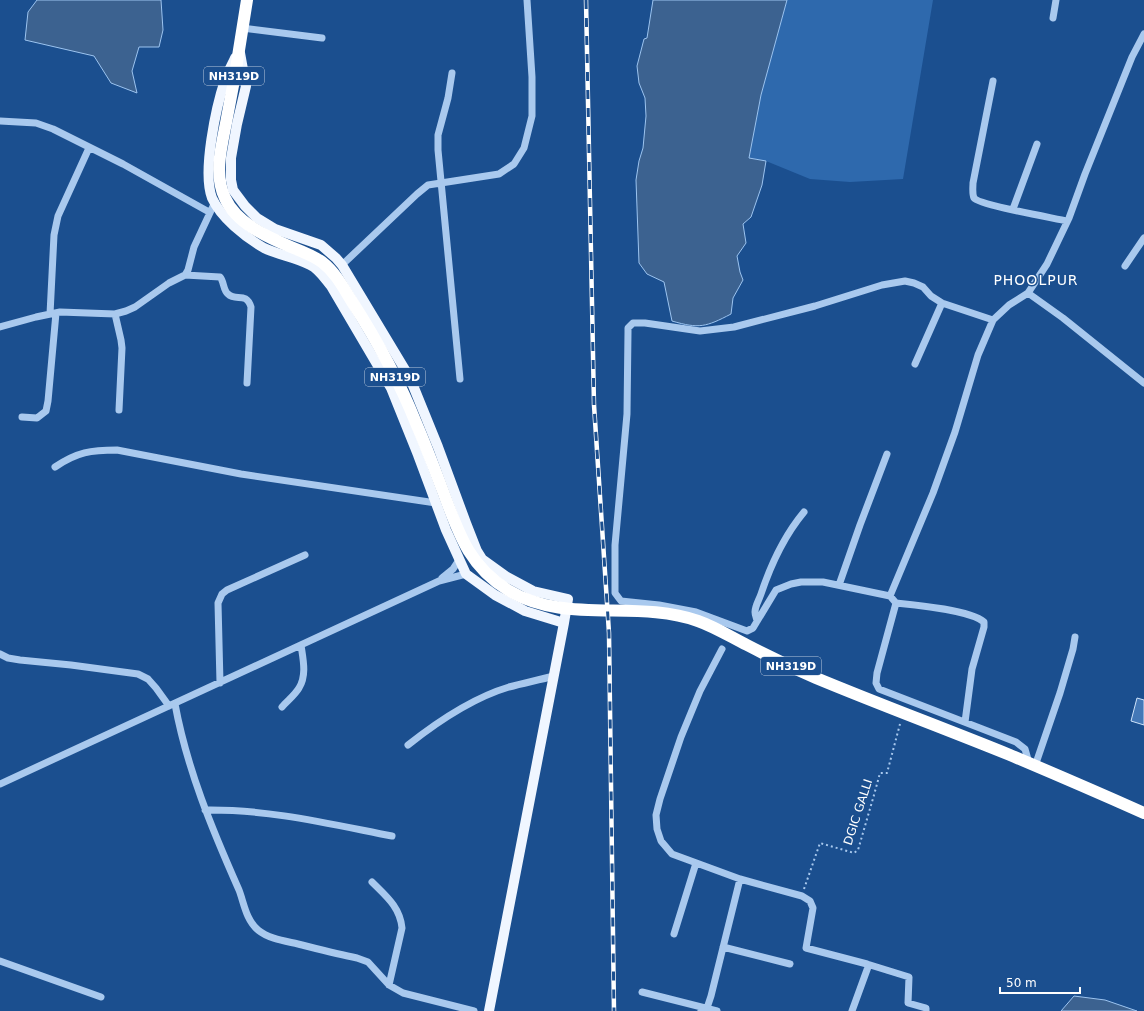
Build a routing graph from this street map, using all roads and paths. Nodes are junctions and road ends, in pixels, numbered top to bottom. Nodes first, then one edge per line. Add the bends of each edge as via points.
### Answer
1 (246, 0) edge
2 (527, 0) edge
3 (1056, 0) edge
4 (1053, 18) dead end
5 (242, 28) junction
6 (1144, 34) edge
7 (322, 38) dead end
8 (239, 49) junction
9 (452, 73) dead end
10 (993, 81) dead end
11 (0, 121) edge
12 (1037, 144) dead end
13 (89, 148) junction
14 (441, 182) junction
15 (215, 202) junction
16 (1013, 209) junction
17 (210, 212) junction
18 (1067, 221) junction
19 (1144, 238) edge
20 (342, 265) junction
21 (1125, 266) dead end
22 (185, 275) junction
23 (1028, 293) junction
24 (942, 303) junction
25 (53, 314) junction
26 (115, 314) junction
27 (993, 320) junction
28 (0, 327) edge
29 (915, 364) dead end
30 (460, 379) dead end
31 (247, 383) dead end
32 (1144, 383) edge
33 (119, 410) dead end
34 (22, 417) dead end
35 (887, 454) dead end
36 (54, 467) dead end
37 (436, 503) junction
38 (804, 512) dead end
39 (305, 555) dead end
40 (459, 560) junction
41 (466, 574) junction
42 (439, 581) junction
43 (839, 585) junction
44 (890, 596) junction
45 (896, 603) junction
46 (757, 621) junction
47 (564, 623) junction
48 (1074, 637) dead end
49 (301, 645) junction
50 (722, 649) dead end
51 (0, 654) edge
52 (554, 676) junction
53 (220, 683) junction
54 (172, 705) junction
55 (282, 707) dead end
56 (902, 719) dead end
57 (965, 722) junction
58 (408, 746) dead end
59 (1032, 764) junction
60 (0, 784) edge
61 (205, 810) junction
62 (1144, 813) edge
63 (392, 836) dead end
64 (696, 863) junction
65 (740, 880) junction
66 (372, 882) dead end
67 (802, 896) junction
68 (674, 934) dead end
69 (723, 947) junction
70 (0, 961) edge
71 (790, 964) dead end
72 (867, 964) junction
73 (389, 985) junction
74 (642, 992) dead end
75 (101, 997) dead end
76 (704, 1009) edge
77 (474, 1011) edge
78 (489, 1011) edge
79 (717, 1011) edge
80 (852, 1011) edge
81 (926, 1011) edge

1 - 5 highway, NH319D
2 - 14 street via 532,116 524,148 514,164 500,174
3 - 4 street
5 - 7 street
5 - 8 highway, NH319D
6 - 18 street via 1132,57
8 - 15 main road via 225,80 209,156 209,182
8 - 20 main road via 246,86 231,158 233,190 244,206 257,218 275,229 321,246
8 - 59 highway, NH319D via 219,169 224,198 231,209 249,225 268,237 319,260 339,281 399,384 465,547 488,575 500,585 528,600 563,609 648,612 699,621 814,677
9 - 14 street via 438,135
10 - 16 street via 973,192 974,198 979,201
11 - 13 street via 36,123
12 - 16 street
13 - 17 street
13 - 25 street via 58,216 54,235
14 - 20 street via 427,186 417,194
14 - 30 street
15 - 17 street
15 - 37 main road via 244,236 266,249 310,265 321,273 331,286 391,388
16 - 18 street
17 - 22 street
18 - 23 street via 1047,264
19 - 21 street
20 - 47 main road via 410,378 482,559 533,591 568,599
22 - 26 street via 135,307
22 - 31 street via 220,277 230,296 246,298 249,302 251,307
23 - 27 street via 1009,305
23 - 32 street
24 - 27 street
24 - 29 street
24 - 46 street via 923,287 905,281 882,285 734,328 700,331 638,322 628,328 627,414 615,545 616,596 621,601 696,612 747,631 753,628
25 - 26 street
25 - 28 street
25 - 34 street via 46,411 37,418
26 - 33 street via 122,348
27 - 44 street via 978,355 955,432 933,493
35 - 43 street
36 - 37 street via 68,458 83,453 117,450 241,474
37 - 40 main road
38 - 46 street via 781,546 767,577 755,613
39 - 53 street via 222,594 217,617
40 - 41 main road
40 - 42 street
41 - 42 street
41 - 47 main road via 495,596 525,611
42 - 49 street
43 - 44 street
43 - 46 street via 801,582 776,590
44 - 45 street
45 - 57 street via 877,673 877,685 882,690
45 - 57 street via 946,609 979,618 984,622 972,669
47 - 52 main road
48 - 59 street via 1060,693
49 - 53 street
49 - 55 street via 303,677 299,688
50 - 64 street via 681,736 656,815 661,841 672,854
51 - 54 street via 20,660 138,674 148,679
52 - 58 street via 509,687 463,707
52 - 78 main road
53 - 54 street
54 - 60 street
54 - 61 street
56 - 67 path, DGIC GALLI via 887,773 880,773 858,850 854,853 820,843
57 - 59 street via 1021,745
59 - 62 highway, NH319D
61 - 63 street via 284,815
61 - 73 street via 249,920 258,930 272,938 368,962
64 - 65 street
64 - 68 street
65 - 67 street
65 - 69 street
66 - 73 street via 396,908 401,920 402,928
67 - 72 street via 810,901 813,908 806,948
69 - 71 street
69 - 76 street via 711,996
70 - 75 street
72 - 80 street
72 - 81 street via 909,978 908,1003 926,1008
73 - 77 street via 403,993
74 - 76 street
76 - 79 street

